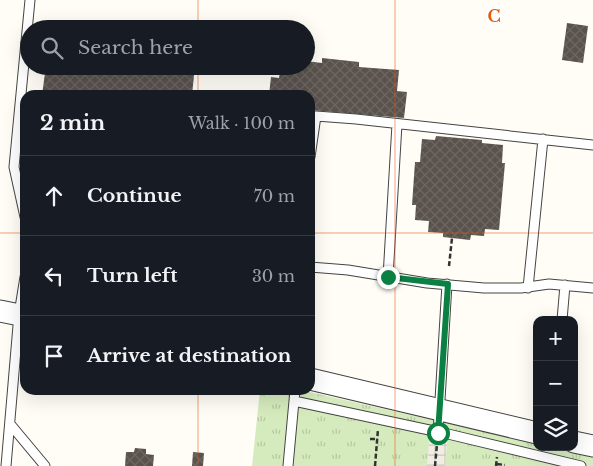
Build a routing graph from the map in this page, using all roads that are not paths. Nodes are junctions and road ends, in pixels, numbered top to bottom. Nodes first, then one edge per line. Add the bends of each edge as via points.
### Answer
1 (30, 0) edge
2 (28, 20) edge
3 (23, 75) edge
4 (21, 90) edge
5 (20, 104) edge
6 (315, 123) edge
7 (397, 124) junction
8 (543, 140) junction
9 (593, 145) edge
10 (20, 194) edge
11 (315, 267) edge
12 (388, 277) junction
13 (448, 284) junction
14 (565, 285) junction
15 (528, 288) junction
16 (593, 288) edge
17 (20, 296) edge
18 (15, 314) edge
19 (562, 316) edge
20 (315, 380) edge
21 (295, 395) edge
22 (294, 401) junction
23 (440, 410) junction
24 (10, 424) junction
25 (533, 432) edge
26 (438, 433) junction
27 (578, 443) edge
28 (593, 446) edge
29 (6, 466) edge
30 (44, 466) edge
31 (288, 466) edge
32 (581, 466) edge

1 - 2 lane
3 - 4 lane
5 - 10 lane via 14,167
6 - 7 lane via 316,116
7 - 8 lane
7 - 12 lane
8 - 9 lane
8 - 15 lane
11 - 12 lane
12 - 13 lane
13 - 15 lane
13 - 23 lane
14 - 15 lane
14 - 16 lane
14 - 19 lane
17 - 18 lane
18 - 24 lane
20 - 23 street
21 - 22 lane
22 - 26 lane
22 - 31 lane
23 - 25 street
23 - 26 lane
24 - 29 lane
24 - 30 lane
26 - 32 lane
27 - 28 street

